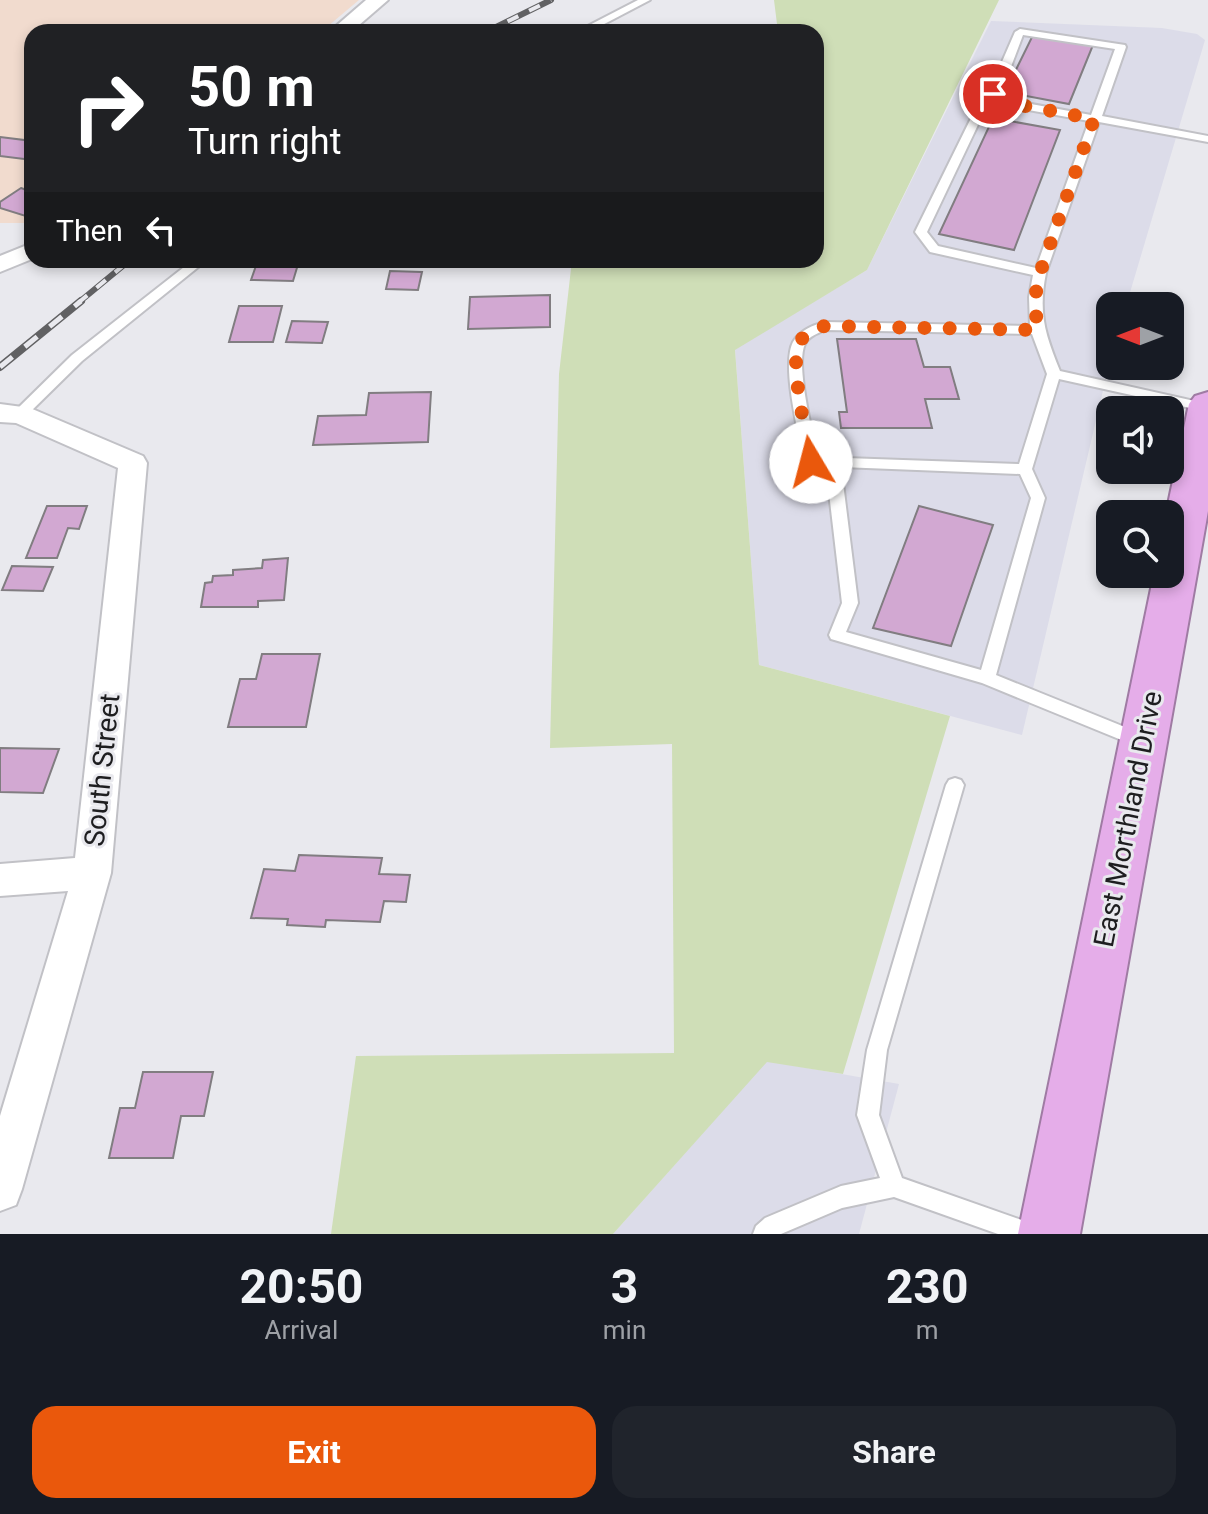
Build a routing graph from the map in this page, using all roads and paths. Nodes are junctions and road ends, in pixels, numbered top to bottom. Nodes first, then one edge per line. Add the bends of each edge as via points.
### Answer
1 (378, 0) edge
2 (645, 0) edge
3 (349, 24) edge
4 (597, 24) edge
5 (994, 100) junction
6 (1094, 119) junction
7 (1208, 139) edge
8 (24, 254) edge
9 (0, 265) edge
10 (191, 268) edge
11 (1040, 273) junction
12 (1037, 330) junction
13 (1054, 374) junction
14 (1208, 407) edge
15 (10, 414) edge
16 (833, 462) junction
17 (1025, 469) junction
18 (987, 678) junction
19 (1143, 741) junction
20 (955, 785) dead end
21 (92, 873) junction
22 (0, 880) edge
23 (894, 1186) junction
24 (0, 1189) edge
25 (764, 1234) edge
26 (1030, 1234) edge
27 (1049, 1234) edge

1 - 3 street
2 - 4 lane
5 - 6 lane
5 - 6 lane via 1020,32 1121,47
5 - 11 lane via 981,108 921,232 934,249
6 - 7 lane
6 - 11 lane
8 - 9 street
10 - 15 lane
11 - 12 lane
12 - 13 lane
12 - 16 lane via 825,326 810,331 798,345 797,366 811,462
13 - 14 lane
13 - 17 lane
14 - 19 highway, East Morthland Drive
15 - 21 street, South Street via 133,463
16 - 17 lane
16 - 18 lane via 850,603 837,635
17 - 18 lane via 1038,498
18 - 19 lane
19 - 27 highway, East Morthland Drive
20 - 23 lane via 873,1076 868,1115
21 - 22 street
21 - 24 street, South Street
23 - 25 lane via 841,1197
23 - 26 lane

